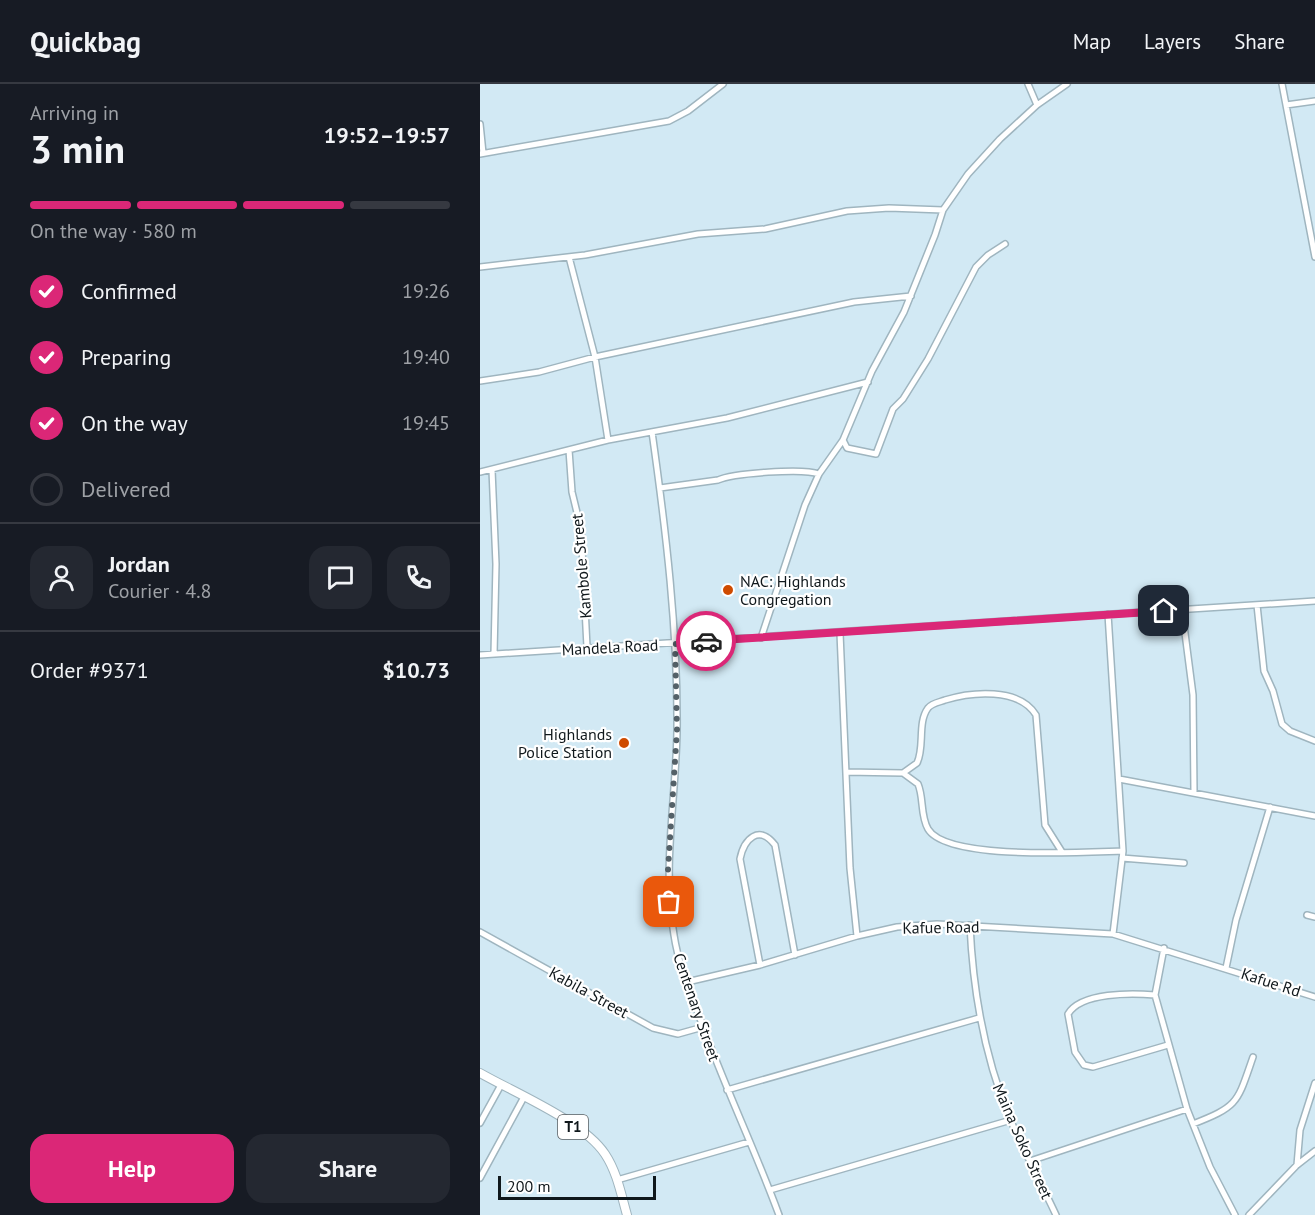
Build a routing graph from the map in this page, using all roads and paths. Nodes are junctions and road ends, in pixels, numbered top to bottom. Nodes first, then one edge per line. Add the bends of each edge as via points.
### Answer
1 (723, 84) edge
2 (1028, 84) edge
3 (1067, 84) edge
4 (1282, 84) edge
5 (1315, 101) edge
6 (1037, 105) junction
7 (1286, 105) junction
8 (480, 124) edge
9 (482, 154) edge
10 (943, 210) junction
11 (1005, 244) dead end
12 (1315, 256) edge
13 (570, 257) junction
14 (480, 267) edge
15 (911, 296) junction
16 (595, 357) junction
17 (480, 381) edge
18 (868, 382) junction
19 (652, 432) junction
20 (608, 440) junction
21 (843, 440) junction
22 (568, 450) junction
23 (492, 470) junction
24 (480, 472) edge
25 (819, 474) junction
26 (660, 488) junction
27 (1315, 601) edge
28 (1257, 605) junction
29 (1182, 610) junction
30 (1108, 614) junction
31 (840, 633) junction
32 (761, 638) junction
33 (675, 644) junction
34 (587, 647) junction
35 (494, 654) junction
36 (480, 655) edge
37 (1315, 741) edge
38 (846, 772) junction
39 (903, 773) junction
40 (1119, 779) junction
41 (1194, 792) junction
42 (1270, 807) junction
43 (1315, 816) edge
44 (1062, 852) junction
45 (1123, 855) junction
46 (1184, 863) dead end
47 (1307, 915) dead end
48 (1315, 917) edge
49 (970, 925) junction
50 (480, 932) edge
51 (1113, 934) junction
52 (857, 936) junction
53 (1164, 948) junction
54 (795, 955) junction
55 (760, 965) junction
56 (1226, 968) junction
57 (687, 982) junction
58 (1155, 995) junction
59 (1315, 997) edge
60 (979, 1018) junction
61 (703, 1027) junction
62 (1168, 1045) junction
63 (1253, 1058) dead end
64 (480, 1073) edge
65 (1315, 1083) edge
66 (501, 1085) junction
67 (728, 1090) junction
68 (524, 1097) junction
69 (1187, 1109) junction
70 (1011, 1120) junction
71 (480, 1123) edge
72 (1193, 1124) junction
73 (749, 1142) junction
74 (1315, 1150) edge
75 (1030, 1161) junction
76 (1297, 1165) junction
77 (480, 1178) edge
78 (618, 1180) junction
79 (770, 1190) junction
80 (627, 1215) edge
81 (779, 1215) edge
82 (1056, 1215) edge
83 (1235, 1215) edge
84 (1248, 1215) edge

1 - 9 street via 669,121
2 - 6 street
3 - 6 street
4 - 7 street
5 - 7 street
6 - 10 street via 1000,139
7 - 12 street
8 - 9 street
10 - 13 street via 847,211 765,229 698,234
10 - 15 street
11 - 21 street via 976,267 928,359 893,409 876,454 847,448
13 - 14 street
13 - 16 street
15 - 16 street via 854,302
15 - 18 street
16 - 17 street via 539,372
16 - 20 street
18 - 19 street via 727,418
18 - 21 street
19 - 20 street
19 - 26 street, Centenary Street
20 - 22 street
21 - 25 street
22 - 23 street
22 - 34 street, Kambole Street via 581,529
23 - 24 street
23 - 35 street
25 - 26 street via 808,470 782,471
25 - 32 street via 790,545
26 - 33 street, Centenary Street
27 - 28 street, Mandela Road
28 - 29 street, Mandela Road
28 - 37 street via 1263,671 1282,724
29 - 30 street, Mandela Road
29 - 41 street via 1193,695
30 - 31 street, Mandela Road
30 - 40 street
31 - 32 street, Mandela Road
31 - 38 street
32 - 33 street, Mandela Road
33 - 34 street, Mandela Road
33 - 57 street, Centenary Street via 677,730 668,891 677,955
34 - 35 street, Mandela Road
35 - 36 street, Mandela Road
38 - 39 street
38 - 52 street
39 - 44 street via 918,784 928,829 936,838 985,850
39 - 44 street via 919,758 925,717 934,704 972,694 993,694 1025,704 1036,715 1045,825
40 - 41 street
40 - 45 street
41 - 42 street
42 - 43 street
42 - 56 street via 1236,920
44 - 45 street
45 - 46 street
45 - 51 street
47 - 48 street
49 - 51 street, Kafue Road
49 - 52 street, Kafue Road via 910,925
49 - 60 street, Maina Soko Street
50 - 61 street, Kabila Street via 653,1028 678,1034
51 - 53 street, Kafue Road
52 - 54 street, Kafue Road
53 - 56 street, Kafue Rd
53 - 58 street
54 - 55 street, Kafue Road
54 - 55 street via 775,845 770,838 751,837 743,844 740,859
55 - 57 street, Kafue Road
56 - 59 street, Kafue Rd
57 - 61 street, Centenary Street
58 - 62 street
58 - 62 street via 1119,993 1075,1005 1068,1014 1076,1052 1084,1065 1093,1067
60 - 67 street
60 - 70 street, Maina Soko Street
61 - 67 street, Centenary Street
62 - 69 street
63 - 72 street via 1239,1098 1227,1111
64 - 66 highway, T1
65 - 76 street via 1300,1130
66 - 68 highway, T1
66 - 71 street
67 - 73 street, Centenary Street
68 - 77 street
68 - 78 highway, T1 via 589,1137 606,1155
69 - 72 street
69 - 75 street
70 - 75 street, Maina Soko Street
70 - 79 street
72 - 83 street
73 - 78 street
73 - 79 street, Centenary Street
74 - 76 street
75 - 82 street, Maina Soko Street
76 - 84 street
78 - 80 highway, T1
79 - 81 street, Centenary Street

